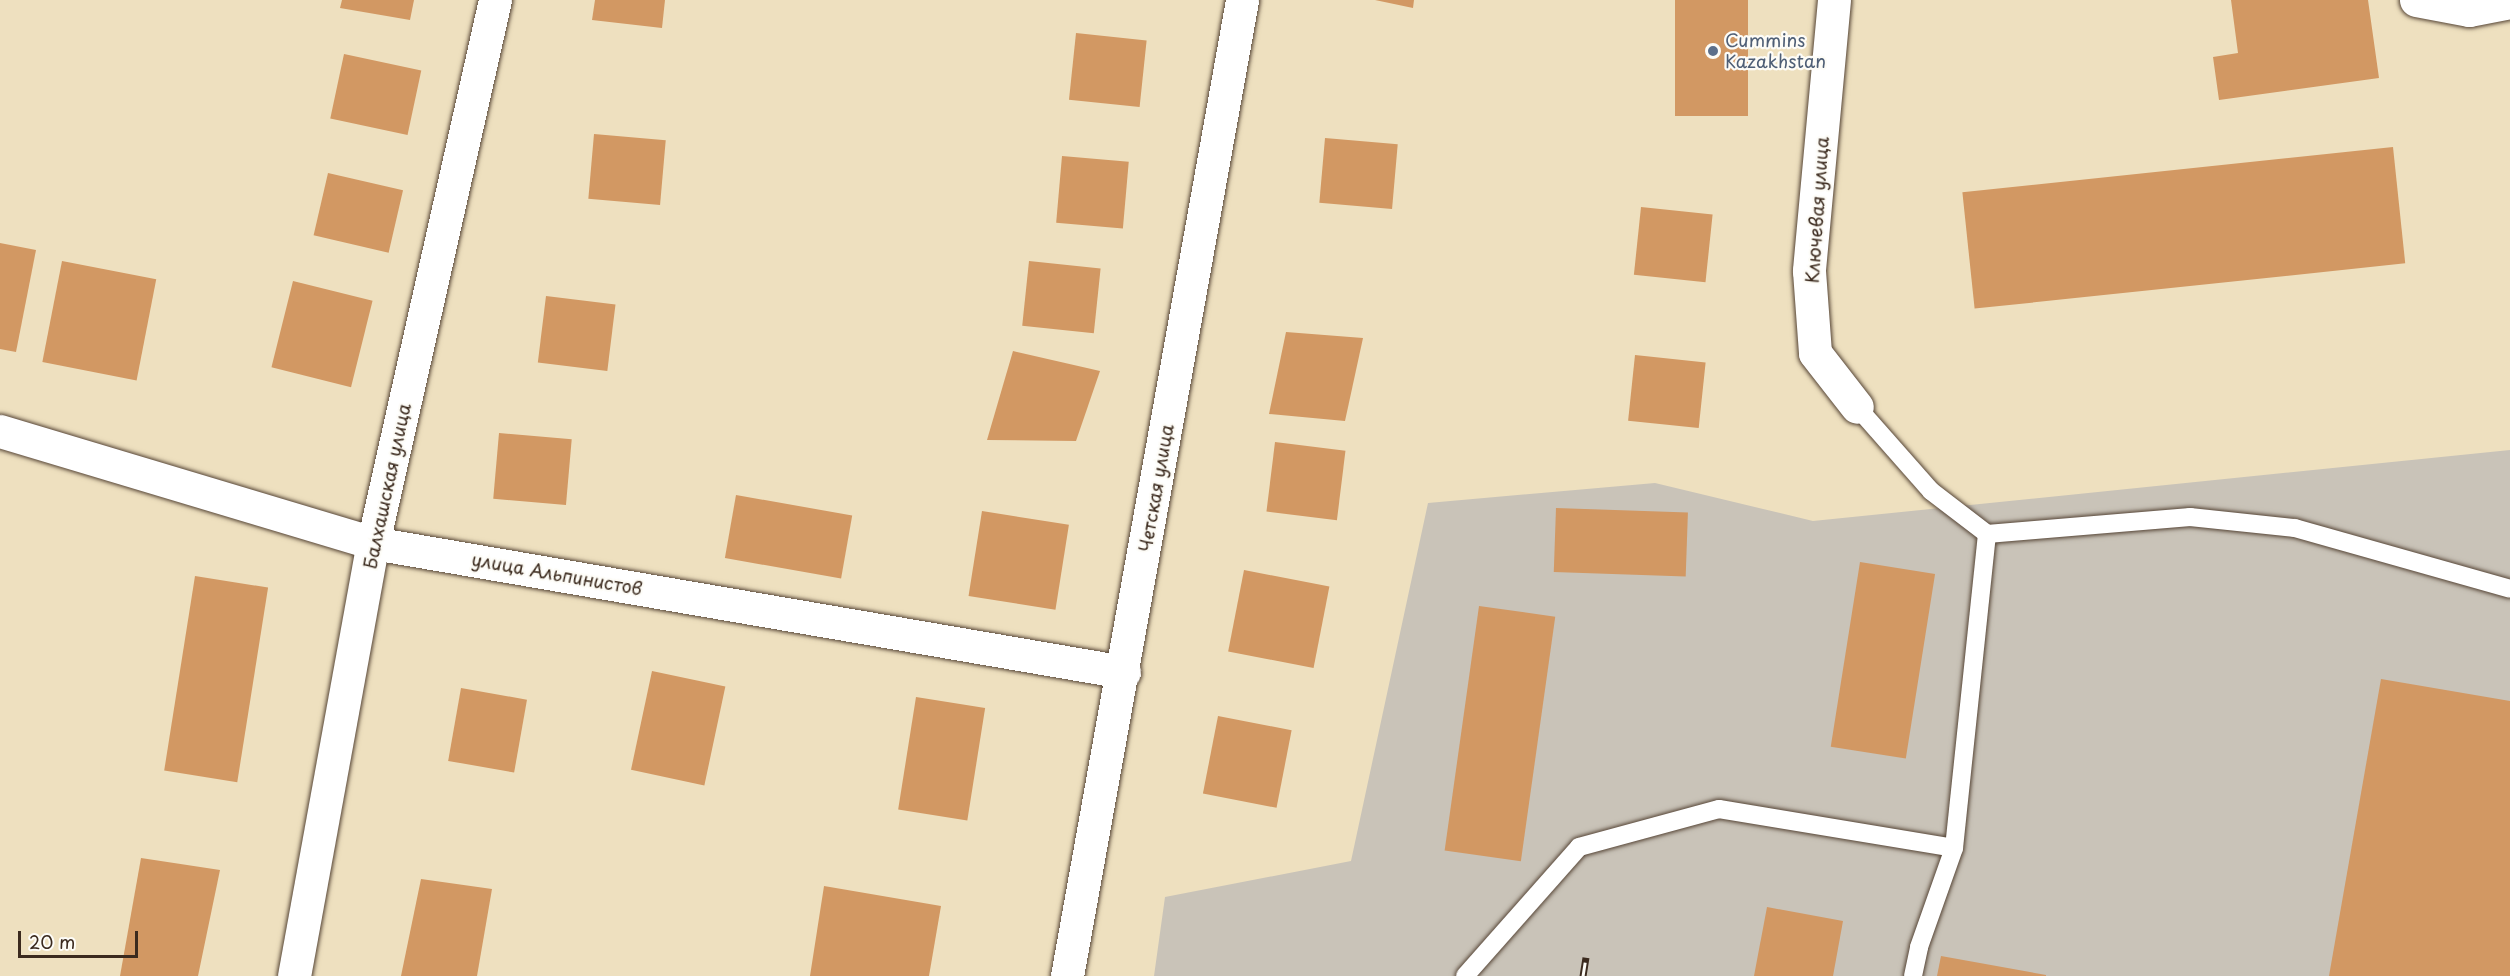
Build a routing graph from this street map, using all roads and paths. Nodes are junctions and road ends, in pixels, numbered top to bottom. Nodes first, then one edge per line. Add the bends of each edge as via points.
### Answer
1 (495, 0) edge
2 (1242, 0) edge
3 (1834, 0) edge
4 (2416, 0) edge
5 (2510, 2) edge
6 (1857, 407) joint
7 (0, 431) edge
8 (1987, 534) junction
9 (373, 543) junction
10 (2510, 589) edge
11 (1124, 672) junction
12 (1954, 848) junction
13 (294, 976) edge
14 (1067, 976) edge
15 (1465, 976) edge
16 (1913, 976) edge

1 - 9 street, Балхашская улица
2 - 11 street, Четская улица
3 - 6 street, Ключевая улица via 1809,271 1815,353
4 - 5 street via 2469,10
6 - 8 lane via 1931,491
7 - 9 street, улица Альпинистов
8 - 10 lane via 2190,517 2295,528
8 - 12 lane
9 - 11 street, улица Альпинистов
9 - 13 street, Балхашская улица
11 - 14 street, Четская улица
12 - 15 lane via 1719,809 1579,847
12 - 16 lane via 1918,947

